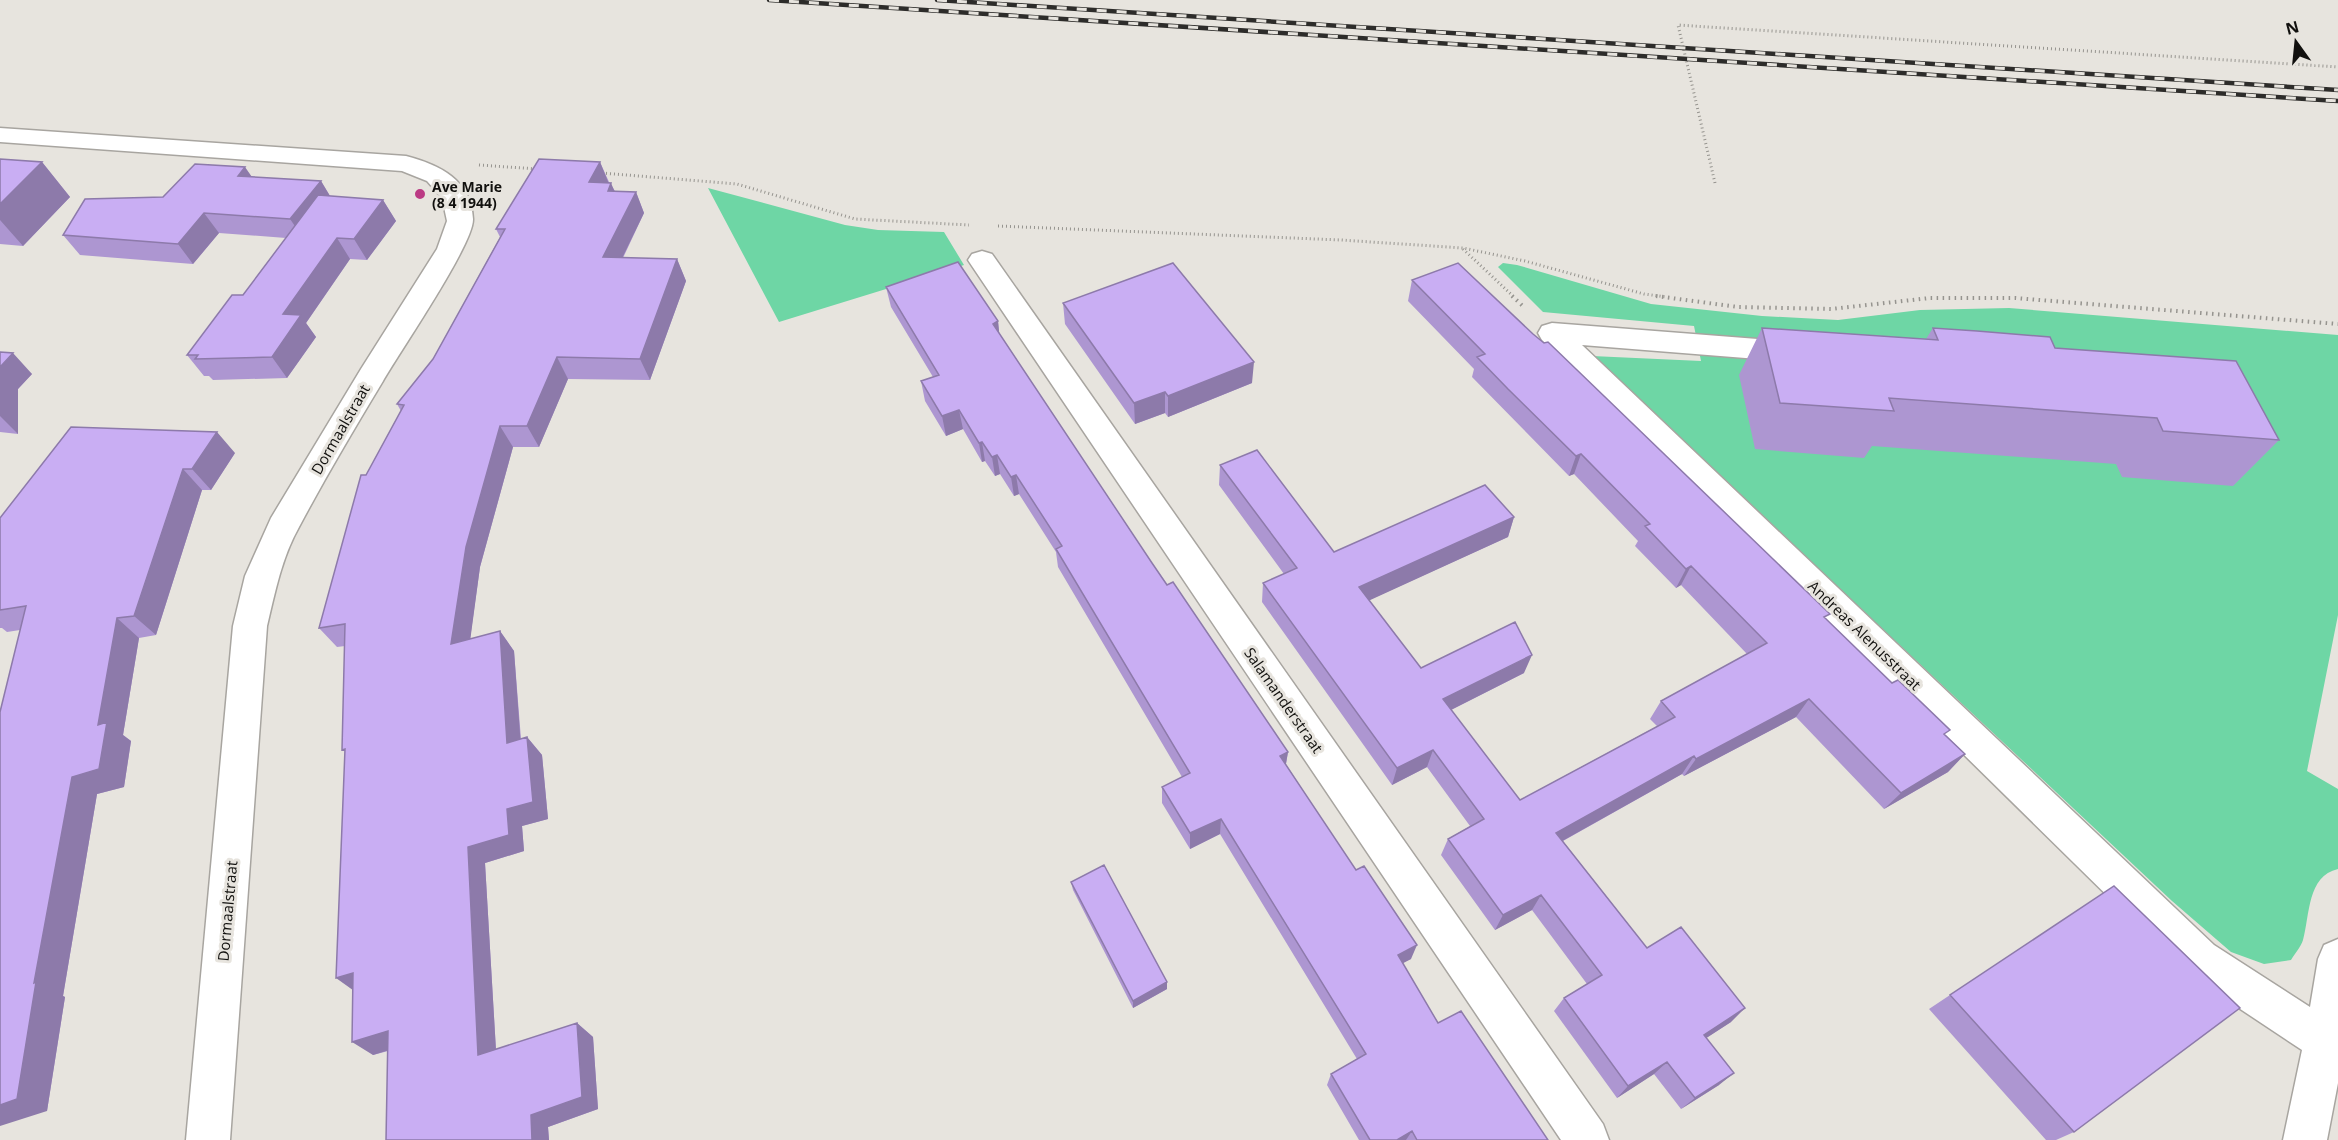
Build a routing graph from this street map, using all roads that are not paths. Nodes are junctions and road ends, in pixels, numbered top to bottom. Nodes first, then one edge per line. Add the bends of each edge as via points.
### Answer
1 (0, 135) edge
2 (982, 260) dead end
3 (1825, 355) edge
4 (2338, 959) edge
5 (2325, 1041) junction
6 (208, 1140) edge
7 (1587, 1140) edge
8 (2304, 1140) edge

1 - 6 street, Dormaalstraat via 406,164 436,175 455,196 460,221 450,249 282,526 262,576 250,626
2 - 7 street, Salamanderstraat
3 - 5 street, Andreas Alenusstraat via 1552,333 2200,959
4 - 5 street
5 - 8 street

